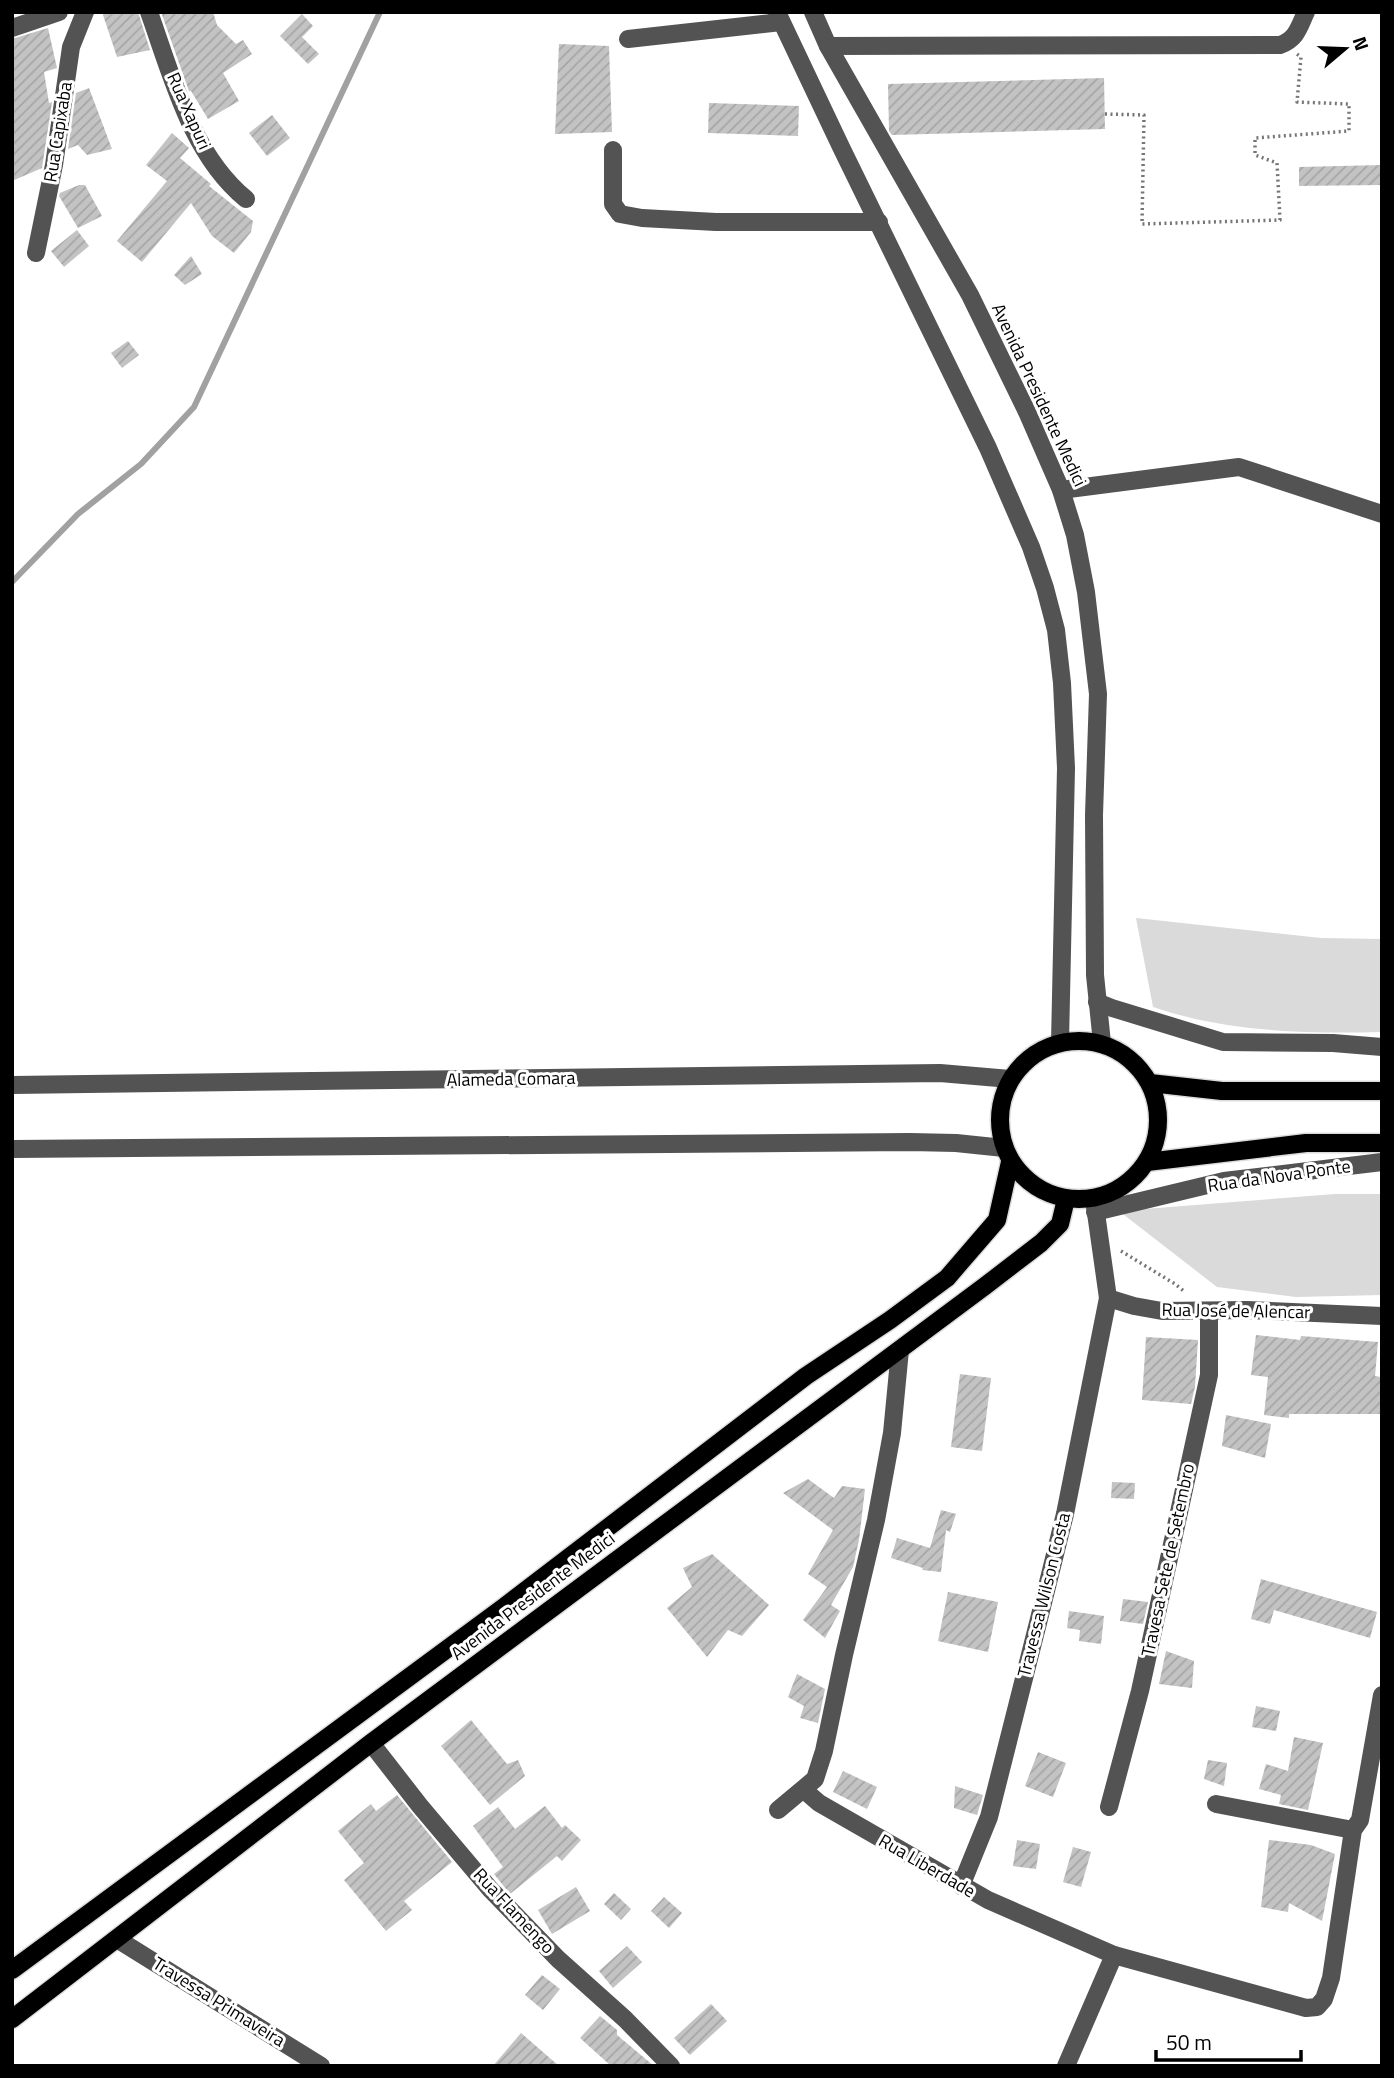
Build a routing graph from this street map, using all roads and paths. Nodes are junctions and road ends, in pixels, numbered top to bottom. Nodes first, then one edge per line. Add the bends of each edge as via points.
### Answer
1 (59, 12) edge
2 (85, 12) edge
3 (149, 12) edge
4 (813, 12) edge
5 (1306, 12) edge
6 (779, 17) edge
7 (12, 28) edge
8 (628, 39) dead end
9 (1280, 44) junction
10 (828, 46) junction
11 (1105, 114) dead end
12 (613, 150) dead end
13 (246, 199) dead end
14 (879, 222) junction
15 (36, 253) dead end
16 (1061, 490) junction
17 (1382, 514) edge
18 (1097, 1002) junction
19 (1060, 1042) junction
20 (1102, 1043) junction
21 (1382, 1047) edge
22 (1010, 1079) junction
23 (1150, 1083) junction
24 (12, 1086) edge
25 (1382, 1091) edge
26 (1382, 1143) edge
27 (12, 1149) edge
28 (1007, 1155) junction
29 (1147, 1162) junction
30 (1382, 1162) edge
31 (1066, 1199) junction
32 (1094, 1205) junction
33 (1100, 1238) junction
34 (1108, 1298) junction
35 (1203, 1311) junction
36 (1382, 1316) edge
37 (900, 1350) junction
38 (1382, 1695) edge
39 (371, 1743) junction
40 (804, 1790) junction
41 (1216, 1804) dead end
42 (1109, 1807) dead end
43 (778, 1810) dead end
44 (1353, 1830) junction
45 (961, 1886) junction
46 (117, 1939) junction
47 (1114, 1955) junction
48 (12, 1970) edge
49 (12, 2020) edge
50 (321, 2066) edge
51 (671, 2066) edge
52 (1066, 2066) edge

1 - 7 street
2 - 15 street, Rua Capixaba via 71,47
3 - 13 street, Rua Xapuri via 184,110 221,175
4 - 10 street, Avenida Presidente Medici
5 - 9 street via 1296,35
6 - 8 street
6 - 14 street
9 - 10 street
9 - 11 path via 1301,57 1297,102 1349,104 1349,131 1255,138 1255,155 1278,163 1280,220 1142,224 1144,115
10 - 16 street, Avenida Presidente Medici via 970,295
12 - 14 street via 613,204 620,214 716,222
14 - 19 street via 1009,494 1056,630 1066,768
16 - 17 street via 1239,467
16 - 18 street, Avenida Presidente Medici via 1086,592 1098,694 1094,815
18 - 20 street, Avenida Presidente Medici
18 - 21 street via 1223,1042
19 - 20 main road
19 - 22 main road via 1041,1048
20 - 23 main road via 1122,1052
22 - 24 street, Alameda Comara via 940,1073
22 - 28 main road via 1001,1101 999,1125
23 - 25 main road via 1222,1091
23 - 29 main road via 1158,1110 1157,1137
26 - 29 main road via 1306,1143
27 - 28 street via 910,1142 956,1143
28 - 31 main road via 1040,1190
28 - 48 main road, Avenida Presidente Medici via 997,1220 947,1278 806,1376 504,1607
29 - 32 main road via 1129,1182
30 - 32 street, Rua da Nova Ponte via 1224,1181
31 - 32 main road
31 - 37 main road, Avenida Presidente Medici via 1060,1224 1041,1242
32 - 33 street
33 - 34 street
33 - 35 path via 1175,1284
34 - 35 street, Rua José de Alencar via 1162,1311
34 - 45 street, Travessa Wilson Costa via 1038,1623 989,1817
35 - 36 street, Rua José de Alencar
35 - 42 street, Travesa Sete de Setembro via 1209,1375 1140,1692
37 - 39 main road, Avenida Presidente Medici
37 - 40 street via 892,1433 876,1520 824,1751 816,1779
38 - 44 street via 1360,1819
39 - 46 main road, Avenida Presidente Medici
39 - 51 street, Rua Flamengo via 491,1888
40 - 43 street
40 - 45 street, Rua Liberdade
41 - 44 street
44 - 47 street, Rua Liberdade via 1331,1978 1317,2007 1306,2008
45 - 47 street, Rua Liberdade
46 - 49 main road, Avenida Presidente Medici
46 - 50 street, Travessa Primaveira
47 - 52 street

